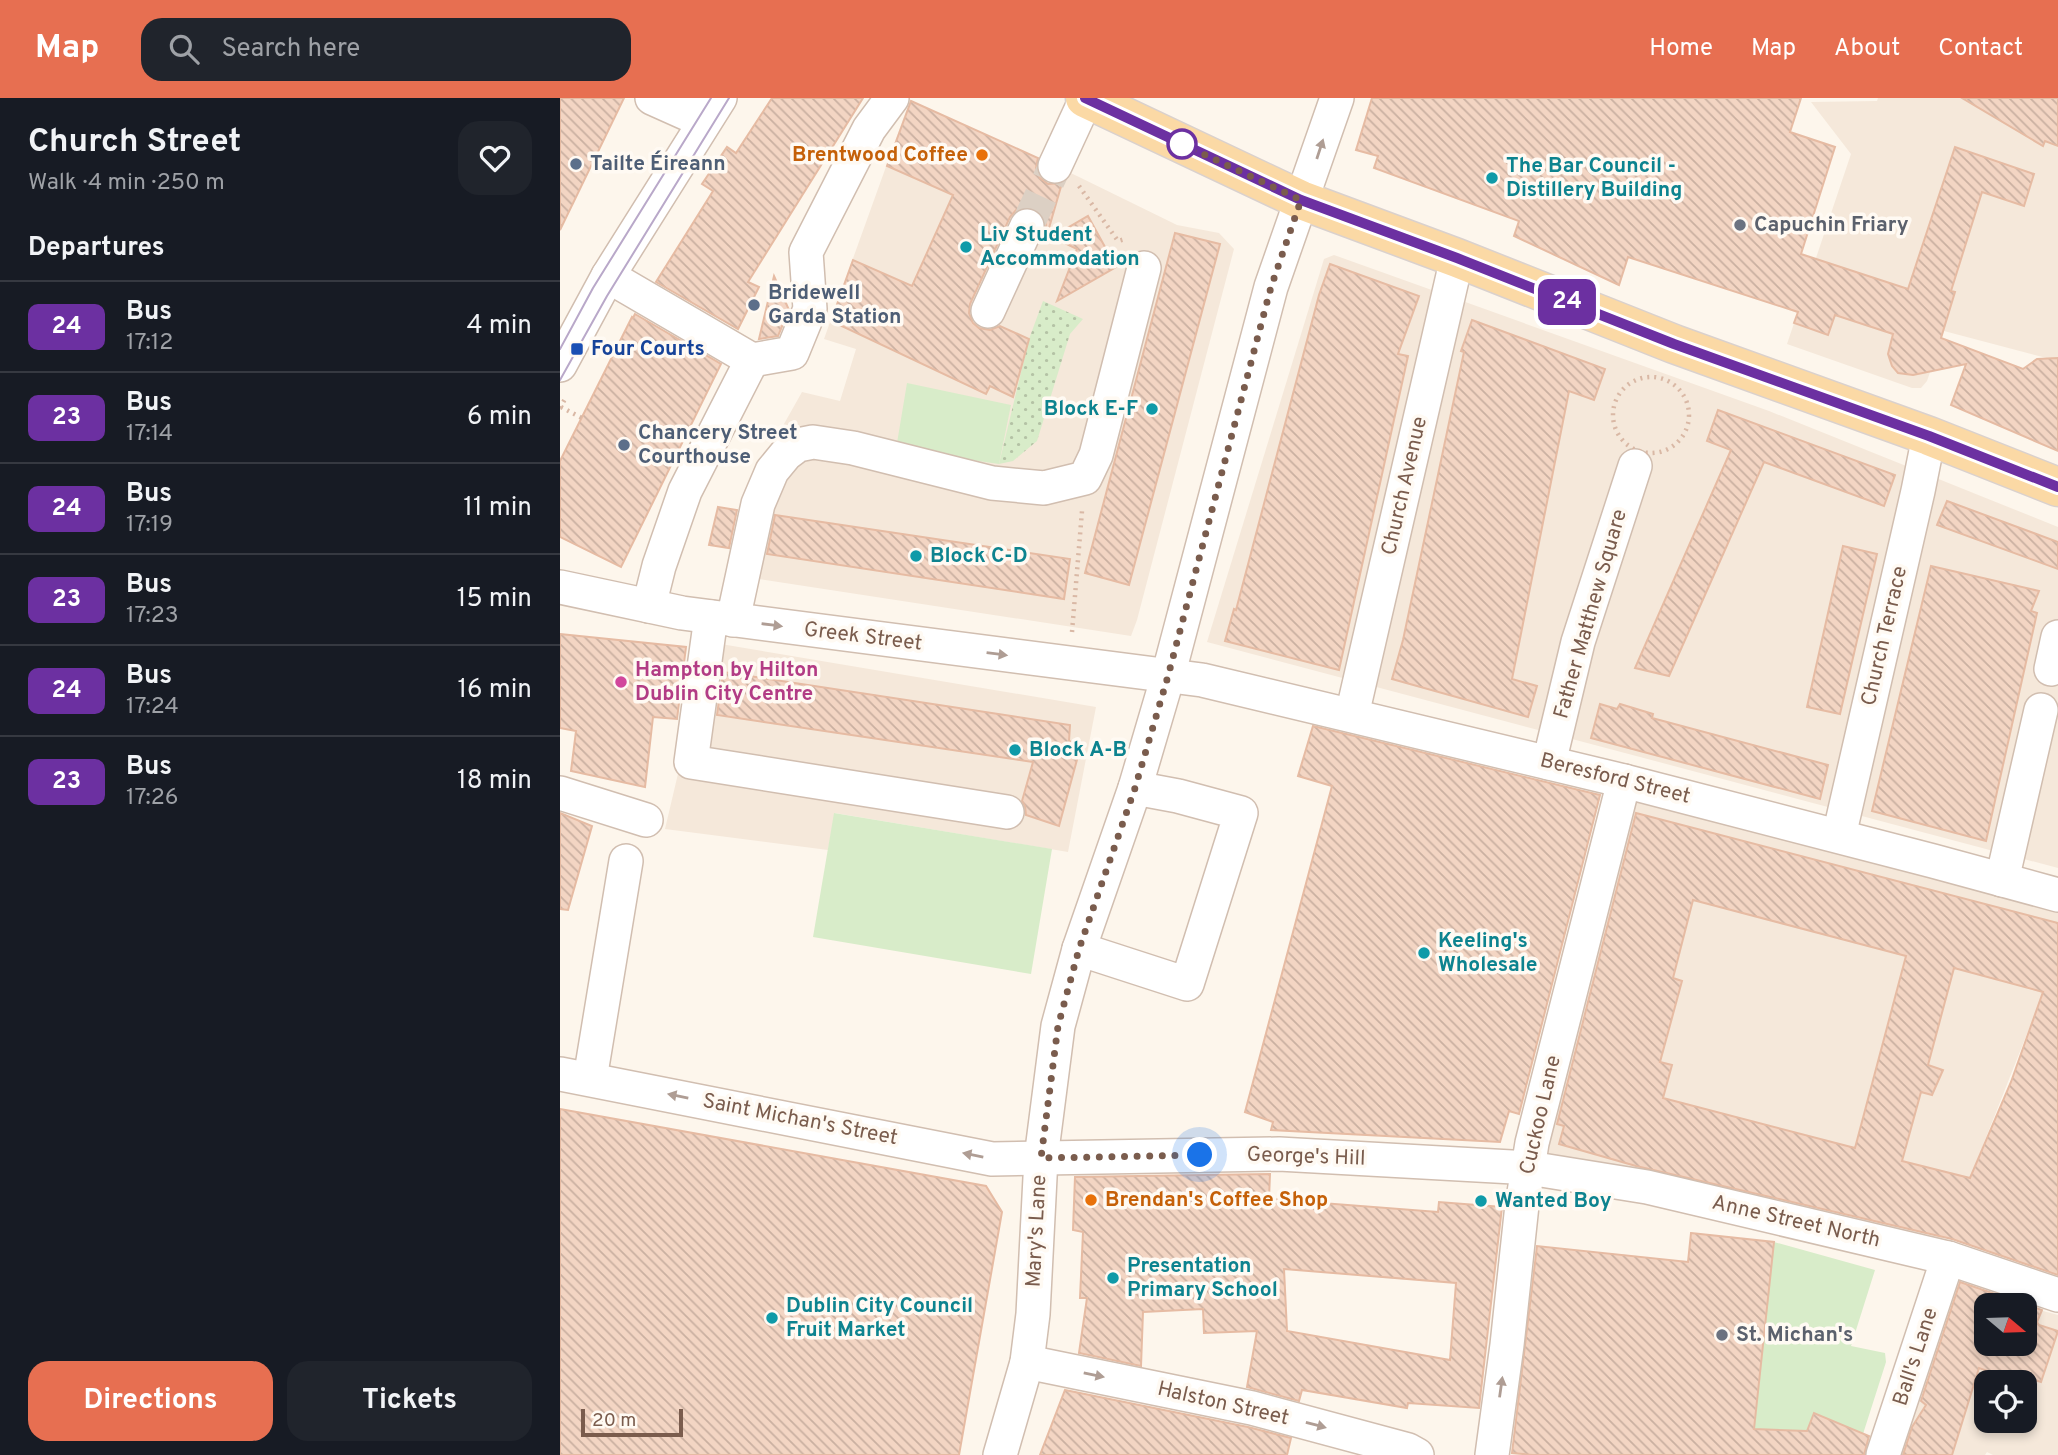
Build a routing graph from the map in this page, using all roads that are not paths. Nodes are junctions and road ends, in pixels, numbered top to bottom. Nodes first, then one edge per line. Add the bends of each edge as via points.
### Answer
1 (698, 98) edge
2 (720, 98) edge
3 (1085, 98) edge
4 (1337, 98) edge
5 (655, 99) edge
6 (885, 101) edge
7 (1055, 166) tunnel mouth
8 (1301, 200) junction
9 (1027, 226) tunnel mouth
10 (1457, 258) junction
11 (1144, 268) road end
12 (608, 276) junction
13 (988, 311) dead end
14 (752, 360) junction
15 (560, 365) edge
16 (1929, 436) junction
17 (1635, 466) dead end
18 (2058, 487) edge
19 (560, 587) edge
20 (649, 606) junction
21 (722, 618) junction
22 (2058, 637) edge
23 (2051, 669) dead end
24 (1168, 676) junction
25 (2041, 710) dead end
26 (1352, 715) junction
27 (1549, 763) junction
28 (1624, 781) junction
29 (1135, 788) junction
30 (560, 793) edge
31 (1007, 812) dead end
32 (646, 820) dead end
33 (1839, 836) junction
34 (626, 861) dead end
35 (2002, 880) junction
36 (2058, 895) edge
37 (1079, 949) junction
38 (575, 1077) edge
39 (1041, 1158) junction
40 (1528, 1168) junction
41 (1948, 1258) junction
42 (2058, 1295) edge
43 (1027, 1362) junction
44 (1000, 1455) edge
45 (1417, 1455) edge
46 (1492, 1455) edge
47 (1883, 1455) edge

1 - 5 street via 690,115
2 - 12 street
3 - 7 street
3 - 8 main road
8 -> 4 street, Mary's Lane
6 - 14 street via 806,252 810,309 792,353
8 - 10 main road
8 - 24 street, Mary's Lane via 1271,287
9 - 13 street
10 - 16 main road via 1674,344
10 - 26 street, Church Avenue
11 - 21 street via 1096,455 1085,478 1044,488 992,483 853,448 798,444 772,471
12 - 14 street
12 - 15 street
14 - 20 street via 685,491
16 - 18 main road
16 - 33 street, Church Terrace
17 - 27 street, Father Matthew Square via 1578,642
19 - 20 street, Greek Street
20 - 21 street, Greek Street
21 -> 24 street, Greek Street
21 - 31 street via 691,762
22 - 23 street
24 - 26 street, Beresford Street
24 - 29 street, Mary's Lane
25 - 35 street
26 - 27 street, Beresford Street
27 - 28 street, Beresford Street
28 - 33 street, Beresford Street
28 - 40 street, Cuckoo Lane
29 - 37 street, Mary's Lane
29 - 37 street via 1241,813 1187,984
30 - 32 street
33 - 35 street, Beresford Street
34 - 38 street
35 - 36 street, Beresford Street
37 - 39 street, Mary's Lane via 1058,1026
39 -> 38 street, Saint Michan's Street via 992,1158
39 - 40 street, George's Hill via 1279,1154
39 - 43 street, Mary's Lane
40 - 41 street, Anne Street North via 1647,1187
46 -> 40 street, Cuckoo Lane
41 - 42 street, Anne Street North
41 - 47 street, Ball's Lane
43 - 44 street, Mary's Lane
43 -> 45 street, Halston Street via 1252,1408

